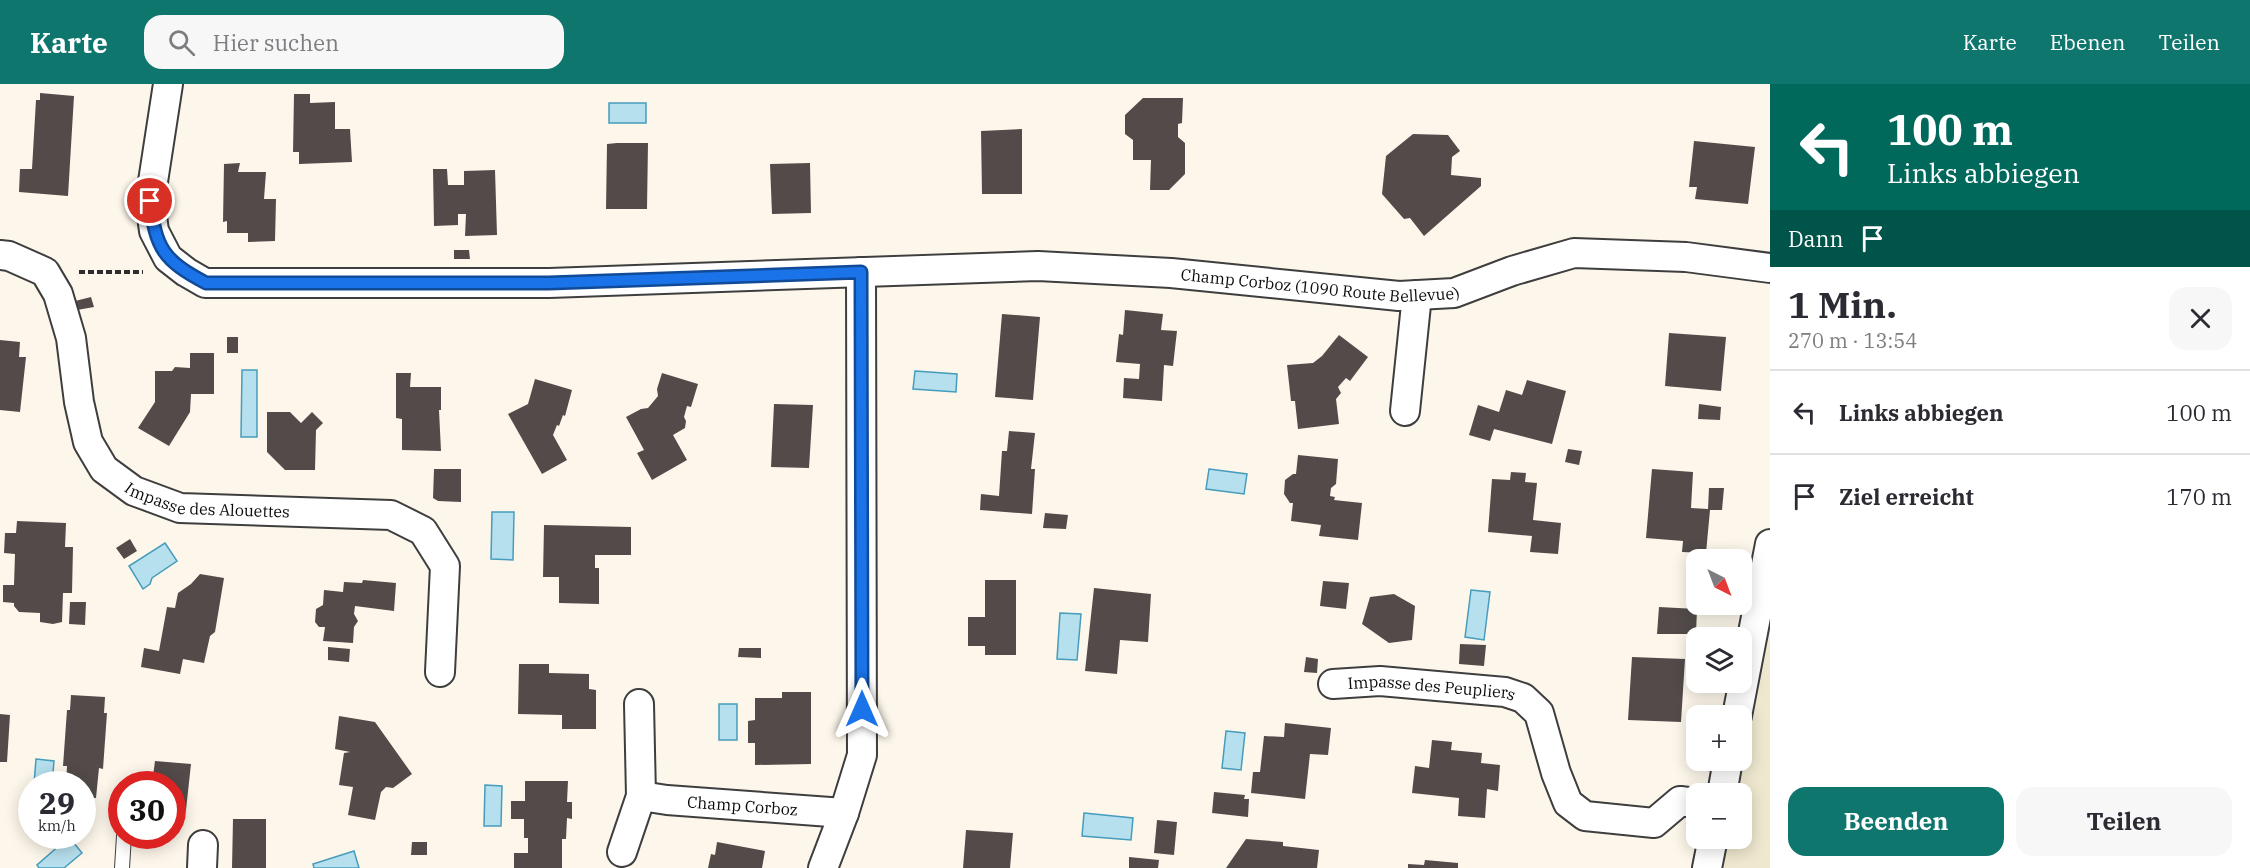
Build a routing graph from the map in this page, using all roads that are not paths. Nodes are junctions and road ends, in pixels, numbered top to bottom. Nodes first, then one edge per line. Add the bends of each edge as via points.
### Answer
1 (168, 84) edge
2 (0, 255) edge
3 (1770, 268) edge
4 (861, 272) junction
5 (1417, 295) junction
6 (1405, 411) dead end
7 (1770, 544) edge
8 (440, 672) dead end
9 (1333, 684) dead end
10 (639, 704) dead end
11 (1739, 705) edge
12 (641, 796) junction
13 (1686, 802) edge
14 (844, 813) junction
15 (123, 849) edge
16 (1711, 849) edge
17 (622, 852) dead end
18 (122, 868) edge
19 (823, 868) edge
20 (1707, 868) edge

1 - 4 street, Champ Corboz (1090 Route Bellevue) via 150,201 154,231 168,258 206,283 549,283
2 - 8 street, Impasse des Alouettes via 45,272 58,294 71,338 88,442 104,469 134,491 180,508 391,515 423,531 445,566
3 - 5 street, Champ Corboz (1090 Route Bellevue) via 1686,257 1574,253 1455,293
4 - 5 street, Champ Corboz (1090 Route Bellevue) via 1065,267
4 - 14 street via 862,755
5 - 6 street
7 - 11 street
9 - 13 street, Impasse des Peupliers via 1380,681 1504,692 1523,698 1539,713 1568,803 1586,816 1654,823 1680,801
10 - 12 street
12 - 14 street, Champ Corboz
12 - 17 street
14 - 19 street
15 - 18 lane
16 - 20 street

